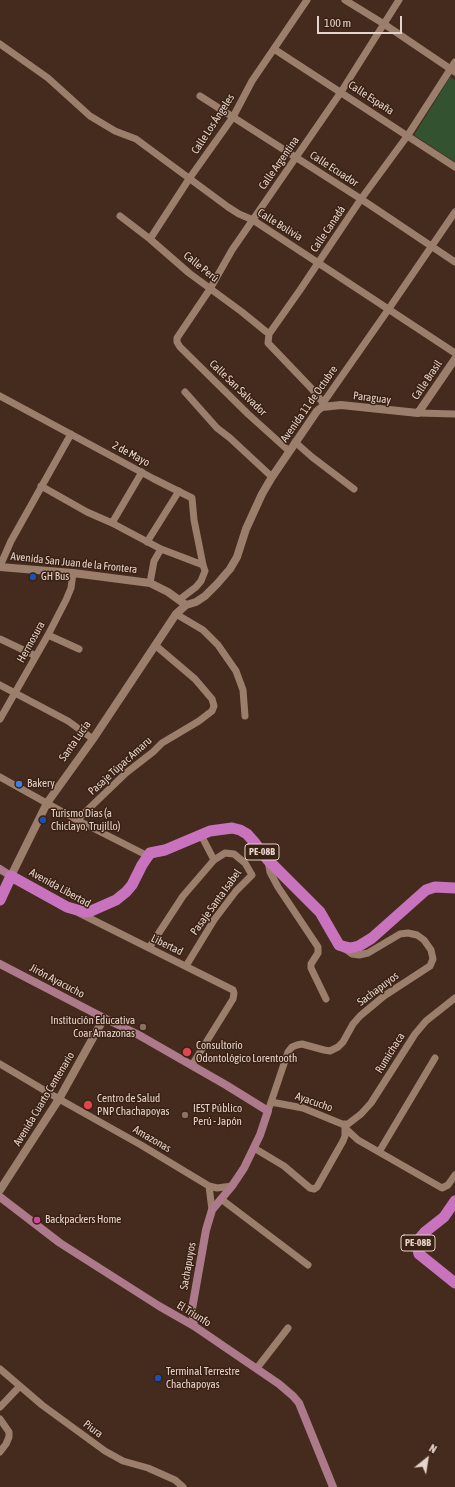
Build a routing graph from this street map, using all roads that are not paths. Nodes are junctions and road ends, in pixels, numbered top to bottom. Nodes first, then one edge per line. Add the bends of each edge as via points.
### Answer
1 (307, 0) edge
2 (345, 0) edge
3 (399, 0) edge
4 (384, 24) junction
5 (0, 44) edge
6 (274, 49) junction
7 (455, 62) edge
8 (452, 71) edge
9 (341, 92) junction
10 (200, 96) dead end
11 (233, 117) junction
12 (408, 135) junction
13 (297, 158) junction
14 (455, 167) edge
15 (190, 179) junction
16 (361, 200) junction
17 (455, 212) edge
18 (120, 216) dead end
19 (253, 220) junction
20 (150, 239) junction
21 (431, 246) junction
22 (319, 262) junction
23 (455, 262) edge
24 (210, 289) junction
25 (388, 310) junction
26 (269, 334) junction
27 (177, 338) joint
28 (455, 354) edge
29 (455, 359) edge
30 (185, 392) dead end
31 (0, 396) edge
32 (323, 405) junction
33 (418, 414) junction
34 (455, 414) edge
35 (71, 434) junction
36 (295, 442) junction
37 (289, 451) junction
38 (142, 472) junction
39 (272, 476) junction
40 (41, 486) junction
41 (354, 489) dead end
42 (179, 491) junction
43 (112, 523) junction
44 (147, 542) junction
45 (161, 549) junction
46 (203, 565) junction
47 (0, 567) edge
48 (72, 573) junction
49 (150, 583) junction
50 (179, 600) junction
51 (186, 605) junction
52 (176, 614) junction
53 (48, 635) junction
54 (0, 639) edge
55 (155, 645) junction
56 (79, 649) dead end
57 (36, 656) junction
58 (0, 685) edge
59 (14, 692) junction
60 (245, 716) dead end
61 (0, 719) edge
62 (93, 739) junction
63 (0, 777) edge
64 (47, 803) junction
65 (77, 820) junction
66 (202, 835) junction
67 (152, 855) junction
68 (267, 859) junction
69 (214, 860) junction
70 (0, 869) edge
71 (7, 878) edge
72 (455, 888) edge
73 (0, 900) edge
74 (75, 910) junction
75 (88, 918) junction
76 (339, 945) junction
77 (149, 948) junction
78 (0, 964) edge
79 (186, 966) junction
80 (455, 998) edge
81 (326, 999) dead end
82 (104, 1018) junction
83 (435, 1058) dead end
84 (0, 1064) edge
85 (192, 1065) junction
86 (59, 1099) junction
87 (271, 1102) junction
88 (268, 1111) junction
89 (346, 1126) junction
90 (254, 1148) junction
91 (379, 1152) junction
92 (455, 1175) edge
93 (209, 1186) junction
94 (232, 1186) junction
95 (0, 1190) edge
96 (0, 1197) edge
97 (221, 1199) junction
98 (455, 1201) edge
99 (212, 1210) junction
100 (308, 1265) dead end
101 (455, 1282) edge
102 (194, 1326) junction
103 (288, 1328) dead end
104 (257, 1368) junction
105 (0, 1369) edge
106 (19, 1387) junction
107 (0, 1407) edge
108 (0, 1419) edge
109 (0, 1452) edge
110 (183, 1487) edge
111 (333, 1487) edge

1 - 6 street, Calle Los Ángeles
2 - 4 street
3 - 4 street, Calle Argentina
4 - 8 street
4 - 9 street, Calle Argentina
5 - 15 street, Calle Bolivia via 48,78 90,116 115,131 136,139
6 - 9 street, Calle España
6 - 11 street, Calle Los Ángeles via 252,81
7 - 8 street, Calle Canadá
8 - 12 street, Calle Canadá
9 - 12 street, Calle España
9 - 13 street, Calle Argentina
10 - 11 street, Calle Ecuador
11 - 13 street, Calle Ecuador
11 - 15 street, Calle Los Ángeles
12 - 14 street, Calle España
12 - 16 street, Calle Canadá
13 - 16 street, Calle Ecuador
13 - 19 street, Calle Argentina
15 - 19 street, Calle Bolivia via 239,214
15 - 20 street, Calle Los Ángeles
16 - 21 street, Calle Ecuador
16 - 22 street, Calle Canadá
17 - 21 street, Avenida 11 de Octubre
18 - 20 street, Calle Perú
19 - 22 street, Calle Bolivia
19 - 24 street, Calle Argentina
20 - 24 street, Calle Perú
21 - 23 street, Calle Ecuador
21 - 25 street, Avenida 11 de Octubre
22 - 25 street, Calle Bolivia
22 - 26 street, Calle Canadá
24 - 26 street, Calle Perú
24 - 27 street, Calle Argentina
25 - 28 street, Calle Bolivia
25 - 32 street, Avenida 11 de Octubre
26 - 32 street via 268,343 312,389
27 - 37 street, Calle San Salvador via 176,342
29 - 33 street, Calle Brasil
30 - 39 street via 218,428
31 - 35 street, 2 de Mayo
32 - 33 street, Paraguay
32 - 36 street, Avenida 11 de Octubre
33 - 34 street
35 - 38 street, 2 de Mayo
35 - 40 street
36 - 37 street, Avenida 11 de Octubre
36 - 41 street
37 - 39 street, Avenida 11 de Octubre
38 - 42 street, 2 de Mayo
38 - 43 street
39 - 51 street, Avenida 11 de Octubre via 253,512 230,570 205,596
40 - 43 street
40 - 47 street
42 - 44 street
42 - 46 street, 2 de Mayo via 192,498
43 - 44 street
44 - 45 street
45 - 46 street
45 - 49 street via 154,561
46 - 50 street via 205,571 201,581
47 - 48 street, Avenida San Juan de la Frontera
48 - 49 street, Avenida San Juan de la Frontera
48 - 53 street, Hermosura via 71,588
49 - 50 street, Avenida San Juan de la Frontera
50 - 51 street, Avenida San Juan de la Frontera
51 - 52 street, Santa Lucía
52 - 55 street, Santa Lucía
52 - 60 street via 202,630 236,670 243,690
53 - 56 street
53 - 57 street, Hermosura
54 - 57 street
55 - 62 street, Santa Lucía
55 - 65 street, Pasaje Túpac Amaru via 195,679 214,702 212,711 162,743
57 - 59 street, Hermosura
58 - 59 street
59 - 61 street, Hermosura
59 - 62 street via 68,720
62 - 64 street, Santa Lucía
63 - 64 street
64 - 65 street
64 - 71 street, Santa Lucía
65 - 67 street
66 - 67 highway, PE-08B
66 - 68 highway, PE-08B via 222,829 240,830 247,834
66 - 69 street
67 - 74 highway via 132,885 116,900 91,911
67 - 75 highway via 133,893 106,911
68 - 76 highway, PE-08B via 320,912
68 - 81 street via 270,872 278,886 318,946 318,953 311,968
69 - 77 street via 183,896
69 - 79 street, Pasaje Santa Isabel via 225,853 234,854 244,862 252,875 214,920
70 - 71 main road, Avenida Libertad
71 - 73 highway, Santa Lucía
71 - 74 highway, Avenida Libertad
71 - 75 highway, Avenida Libertad via 65,913
72 - 76 highway via 435,887 426,890 372,938 350,948
74 - 75 street, Avenida Libertad
75 - 77 street, Libertad
76 - 87 street, Sachapuyos via 352,954 359,955 368,953 400,934 408,933 424,940 431,950 433,959 430,966 384,996 360,1016 338,1047 330,1051 302,1044 292,1047
77 - 79 street, Libertad
78 - 82 main road, Jirón Ayacucho
79 - 85 street, Libertad via 233,990 234,993 234,999
80 - 89 street, Rumichaca via 426,1021 371,1103
82 - 85 main road
82 - 86 street, Avenida Cuarto Centenario
83 - 91 street
84 - 86 street, Amazonas
85 - 88 main road
86 - 93 street, Amazonas
86 - 95 street, Avenida Cuarto Centenario
87 - 88 street, Sachapuyos
87 - 89 street, Ayacucho via 303,1108
88 - 90 main road, Sachapuyos
89 - 90 street via 346,1136 314,1189 284,1166
89 - 91 street, Ayacucho via 358,1140
90 - 94 main road, Sachapuyos
91 - 92 street, Ayacucho via 442,1188 448,1185
93 - 94 street, Amazonas
93 - 99 street
94 - 97 main road, Sachapuyos
96 - 102 main road, El Triunfo via 60,1243
97 - 99 main road, Sachapuyos
97 - 100 street
98 - 101 highway, PE-08B via 444,1217 419,1239 417,1246 419,1254 426,1261
99 - 102 main road, Sachapuyos via 192,1309
102 - 104 main road, El Triunfo
103 - 104 street
104 - 111 main road, El Triunfo via 299,1403
105 - 106 street, Piura
106 - 107 street
106 - 110 street, Piura via 105,1451 123,1461 148,1468 175,1480
108 - 109 street via 9,1432 9,1437

